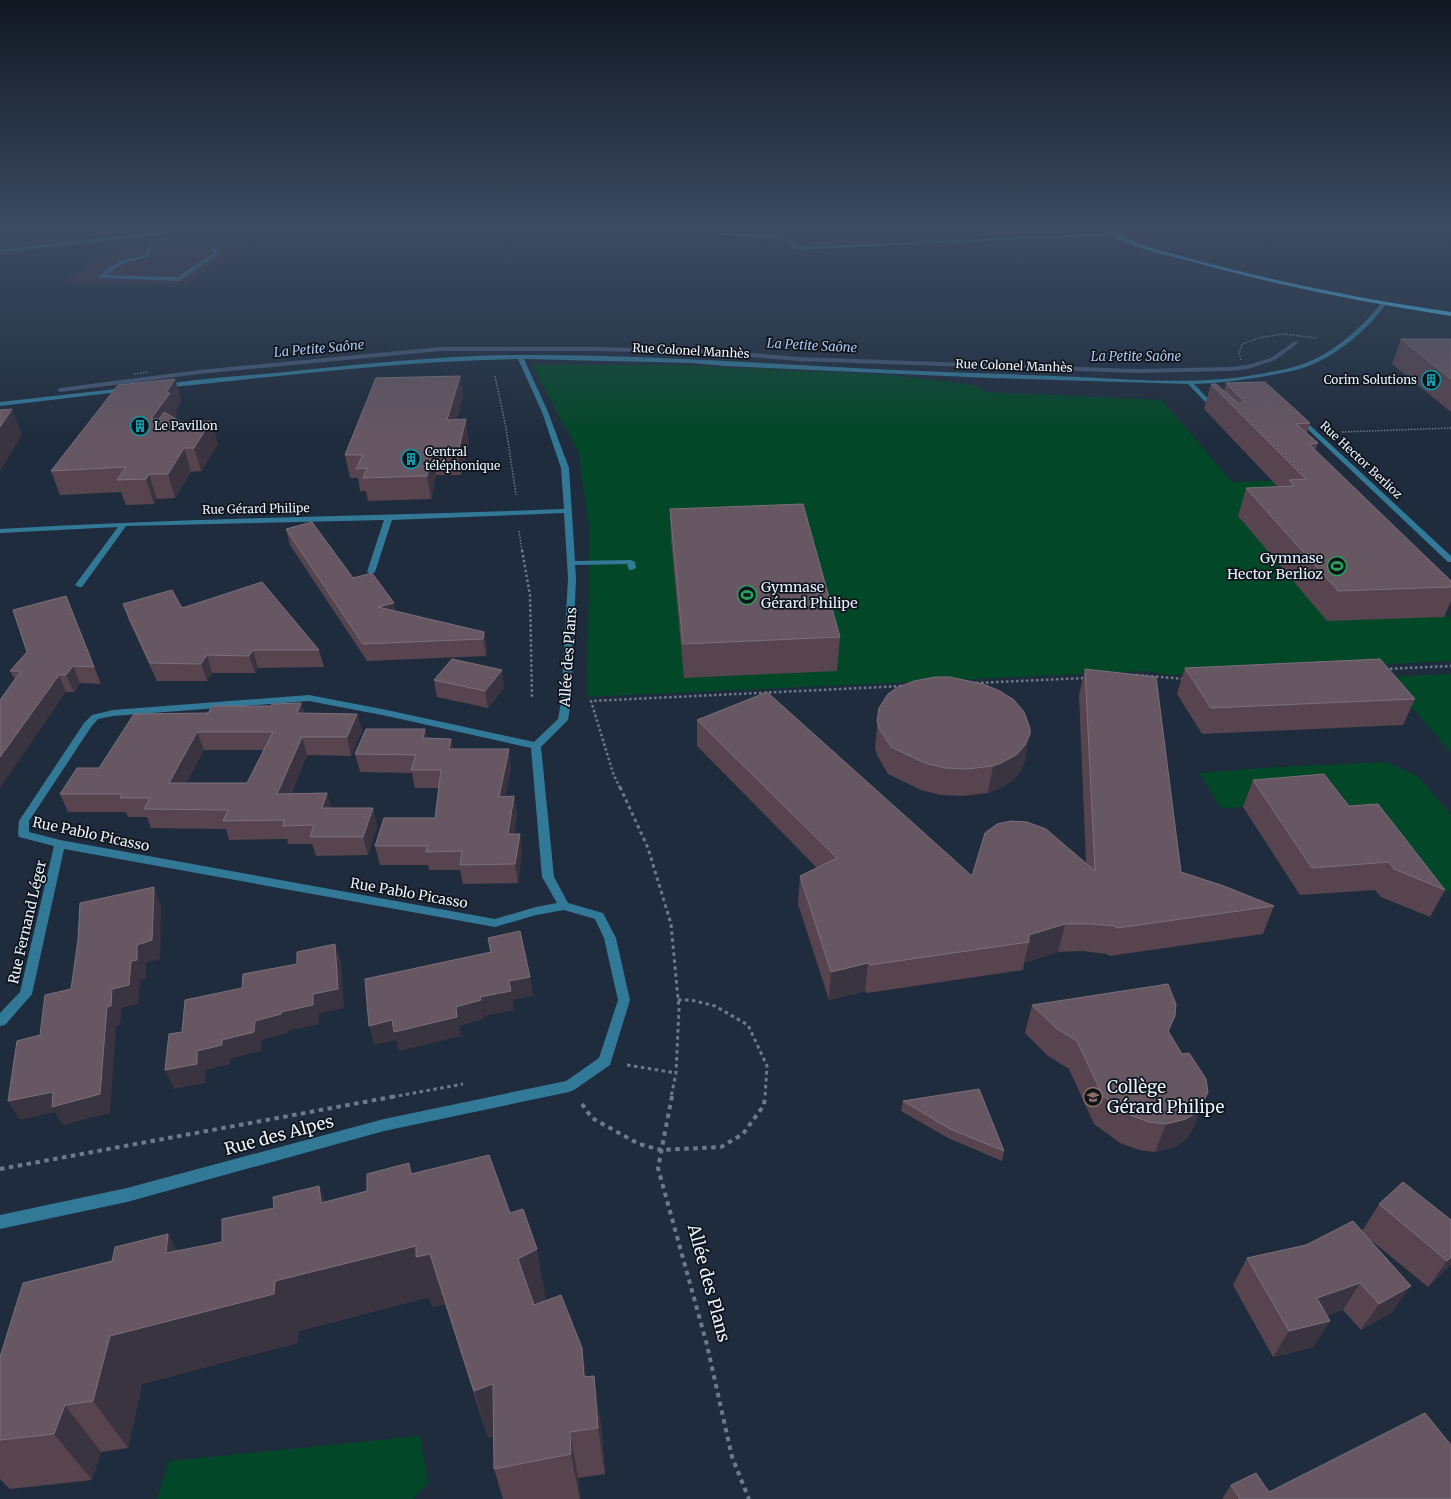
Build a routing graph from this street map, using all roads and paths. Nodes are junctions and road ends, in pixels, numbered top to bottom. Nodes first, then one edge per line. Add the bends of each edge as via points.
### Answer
1 (1360, 299) edge
2 (1383, 304) junction
3 (1451, 314) edge
4 (520, 357) junction
5 (1256, 377) junction
6 (1189, 382) junction
7 (1262, 383) edge
8 (156, 387) edge
9 (132, 390) edge
10 (0, 404) edge
11 (1294, 413) edge
12 (1222, 416) edge
13 (1451, 428) edge
14 (1316, 433) junction
15 (568, 511) junction
16 (389, 518) junction
17 (124, 524) junction
18 (0, 531) edge
19 (1451, 560) edge
20 (571, 563) junction
21 (632, 568) dead end
22 (371, 572) edge
23 (79, 585) dead end
24 (1451, 666) edge
25 (1380, 669) edge
26 (1134, 675) edge
27 (1086, 678) edge
28 (1192, 678) edge
29 (974, 683) edge
30 (910, 686) edge
31 (536, 746) junction
32 (60, 844) junction
33 (564, 906) junction
34 (0, 1021) edge
35 (605, 1061) junction
36 (676, 1074) junction
37 (0, 1222) edge
38 (749, 1499) edge

1 - 2 main road
2 - 3 main road
2 - 5 street, Rue Colonel Manhès via 1374,316 1344,341 1309,364
4 - 6 street, Rue Colonel Manhès via 692,361 1002,377
4 - 8 street, Rue Colonel Manhès via 370,365
4 - 15 street, Allée des Plans via 545,412 565,468
5 - 6 street, Rue Colonel Manhès
5 - 7 street
6 - 12 street
9 - 10 street
11 - 14 street, Rue Hector Berlioz
13 - 14 path
14 - 19 street, Rue Hector Berlioz
15 - 16 street, Rue Gérard Philipe
15 - 20 street, Allée des Plans
16 - 17 street, Rue Gérard Philipe
16 - 22 street
17 - 18 street, Rue Gérard Philipe
17 - 23 street
20 - 21 street via 631,562
20 - 31 street, Allée des Plans via 571,617 563,720
24 - 25 path
26 - 28 path
27 - 29 path
30 - 36 path, Allée des Plans via 591,701 614,773 648,848 672,924 679,1009
31 - 32 street, Rue Pablo Picasso via 309,698 113,713 95,717 87,725 24,821 23,834
31 - 33 street via 548,877
32 - 33 street, Rue Pablo Picasso via 495,923 536,910
32 - 34 street, Rue Fernand Léger via 26,994
33 - 35 street via 599,916 610,938 624,1000
35 - 36 path
35 - 37 street, Rue des Alpes via 569,1086 384,1125 127,1194
36 - 38 path, Allée des Plans via 658,1168 707,1345 732,1457

